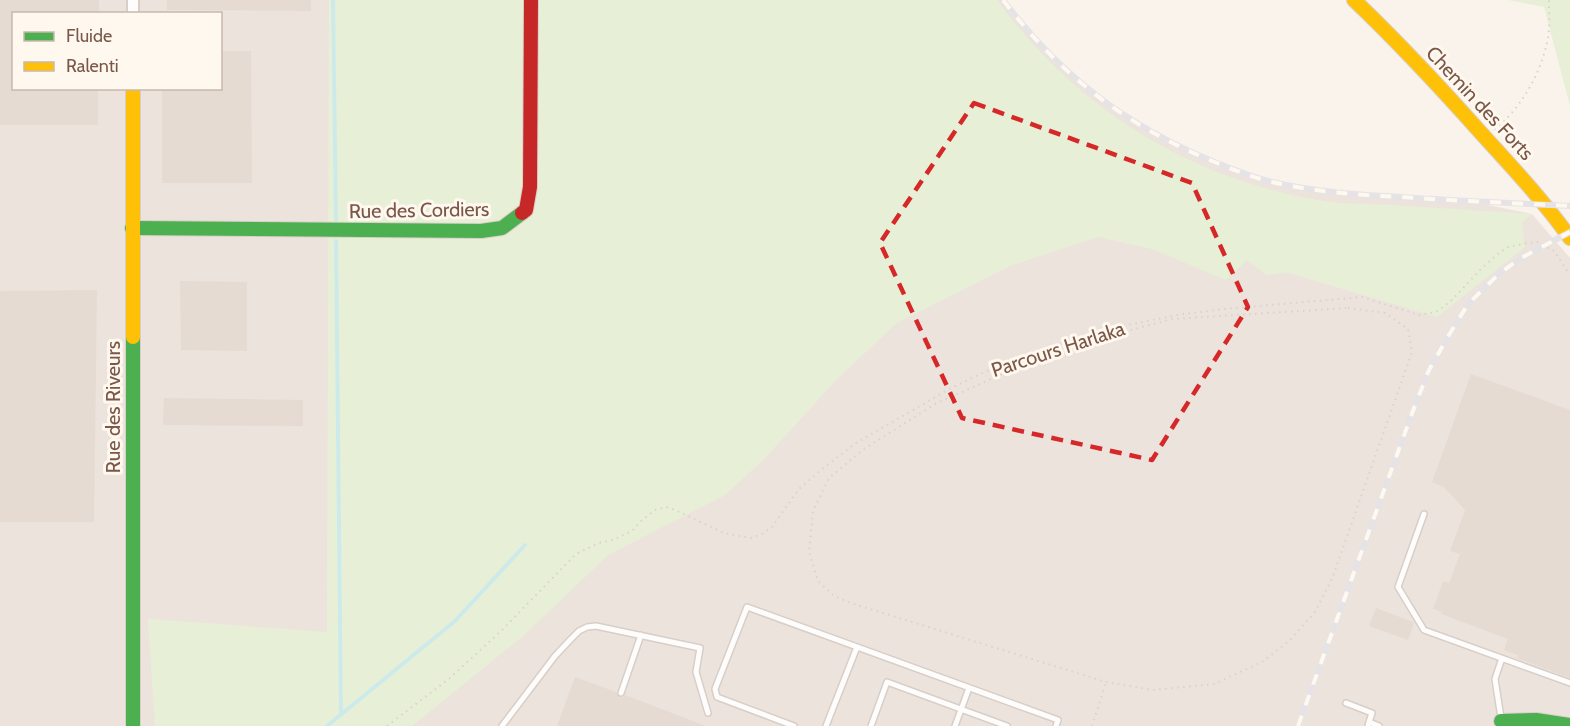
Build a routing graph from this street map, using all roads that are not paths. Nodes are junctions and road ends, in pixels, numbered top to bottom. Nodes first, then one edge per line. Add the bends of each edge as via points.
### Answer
1 (531, 0) edge
2 (1354, 0) edge
3 (133, 90) edge
4 (132, 228) junction
5 (1570, 238) edge
6 (1424, 514) dead end
7 (641, 635) junction
8 (856, 646) junction
9 (1502, 658) junction
10 (1570, 683) edge
11 (969, 688) junction
12 (621, 693) dead end
13 (1346, 703) dead end
14 (961, 709) junction
15 (708, 713) dead end
16 (1499, 723) edge
17 (503, 724) edge
18 (1368, 724) edge
19 (1570, 725) edge
20 (133, 726) edge
21 (512, 726) edge
22 (794, 726) edge
23 (826, 726) edge
24 (871, 726) edge
25 (955, 726) edge
26 (1007, 726) edge
27 (1056, 726) edge
28 (1379, 726) edge

1 - 4 street, Rue des Cordiers via 530,187 525,210 502,228
2 - 5 street, Chemin des Forts via 1486,138
3 - 4 street, Rue des Riveurs
4 - 20 street, Rue des Riveurs
6 - 9 lane via 1398,587 1424,630
7 - 12 lane
7 - 15 lane via 700,648 696,672
7 - 17 lane via 596,626 579,631
8 - 11 lane
8 - 22 lane via 747,606 715,689 717,697
8 - 23 lane
9 - 10 lane
9 - 16 lane via 1495,679
11 - 14 lane
11 - 27 lane via 1058,720
13 - 18 lane via 1372,713
14 - 24 lane via 887,682
14 - 25 lane
14 - 26 lane
16 - 19 street via 1544,719
17 - 21 lane
18 - 28 lane

